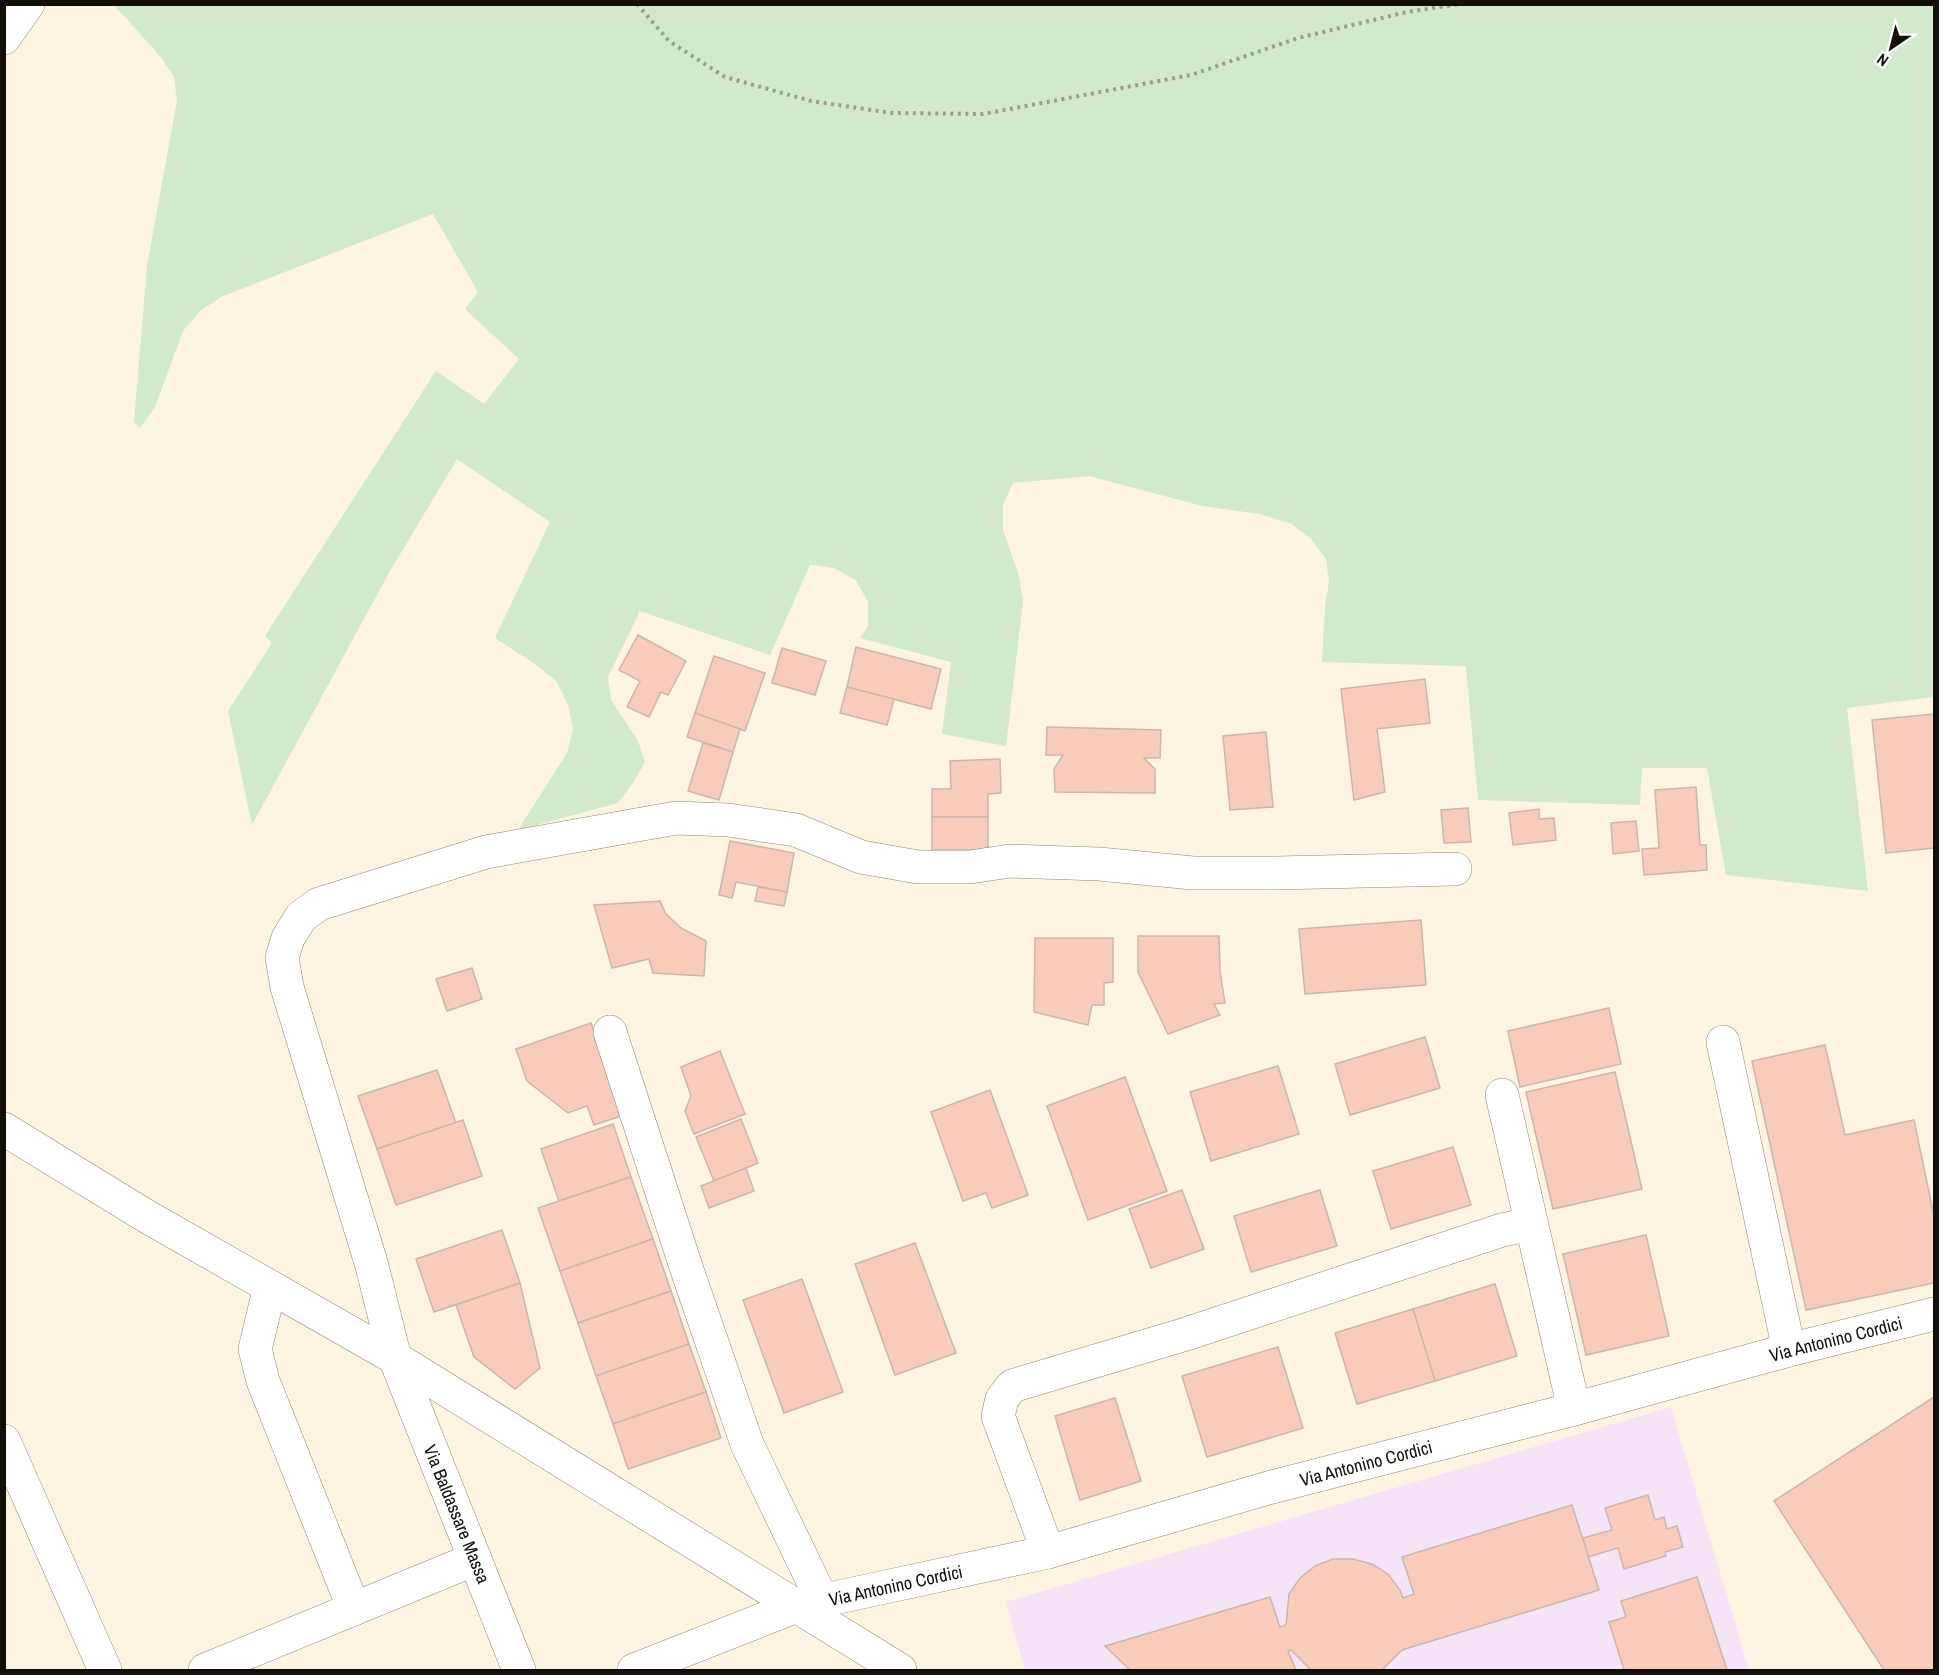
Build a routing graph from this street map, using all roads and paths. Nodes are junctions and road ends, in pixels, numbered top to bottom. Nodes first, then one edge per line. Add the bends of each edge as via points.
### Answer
1 (28, 4) edge
2 (637, 4) edge
3 (1460, 4) edge
4 (4, 38) edge
5 (1455, 869) dead end
6 (610, 1032) dead end
7 (1723, 1042) dead end
8 (1502, 1095) dead end
9 (4, 1129) edge
10 (1531, 1224) junction
11 (270, 1287) junction
12 (1935, 1314) edge
13 (1789, 1350) junction
14 (395, 1358) junction
15 (1574, 1408) junction
16 (4, 1441) edge
17 (1048, 1552) junction
18 (475, 1560) junction
19 (809, 1603) junction
20 (354, 1609) junction
21 (105, 1671) edge
22 (205, 1671) edge
23 (519, 1671) edge
24 (634, 1671) edge
25 (900, 1671) edge

1 - 4 street
2 - 3 path via 669,40 725,77 811,101 892,113 984,114 1191,75 1298,39 1407,12
5 - 14 street, Via Baldassare Massa via 1193,873 1010,861 970,867 918,867 861,857 796,830 728,820 676,818 486,852 319,904 300,917 282,958 287,987 372,1266
6 - 19 street via 747,1444
7 - 13 street
8 - 10 street
9 - 11 street
10 - 15 street
10 - 17 street via 1012,1386 1002,1399 998,1416
11 - 14 street
11 - 20 street via 255,1349 263,1381
12 - 13 street, Via Antonino Cordici
13 - 15 street, Via Antonino Cordici
14 - 18 street, Via Baldassare Massa
14 - 19 street
15 - 17 street, Via Antonino Cordici via 1268,1488
16 - 21 street
17 - 19 street, Via Antonino Cordici
18 - 20 street
18 - 23 street, Via Baldassare Massa
19 - 24 street, Via Antonino Cordici
19 - 25 street
20 - 22 street

